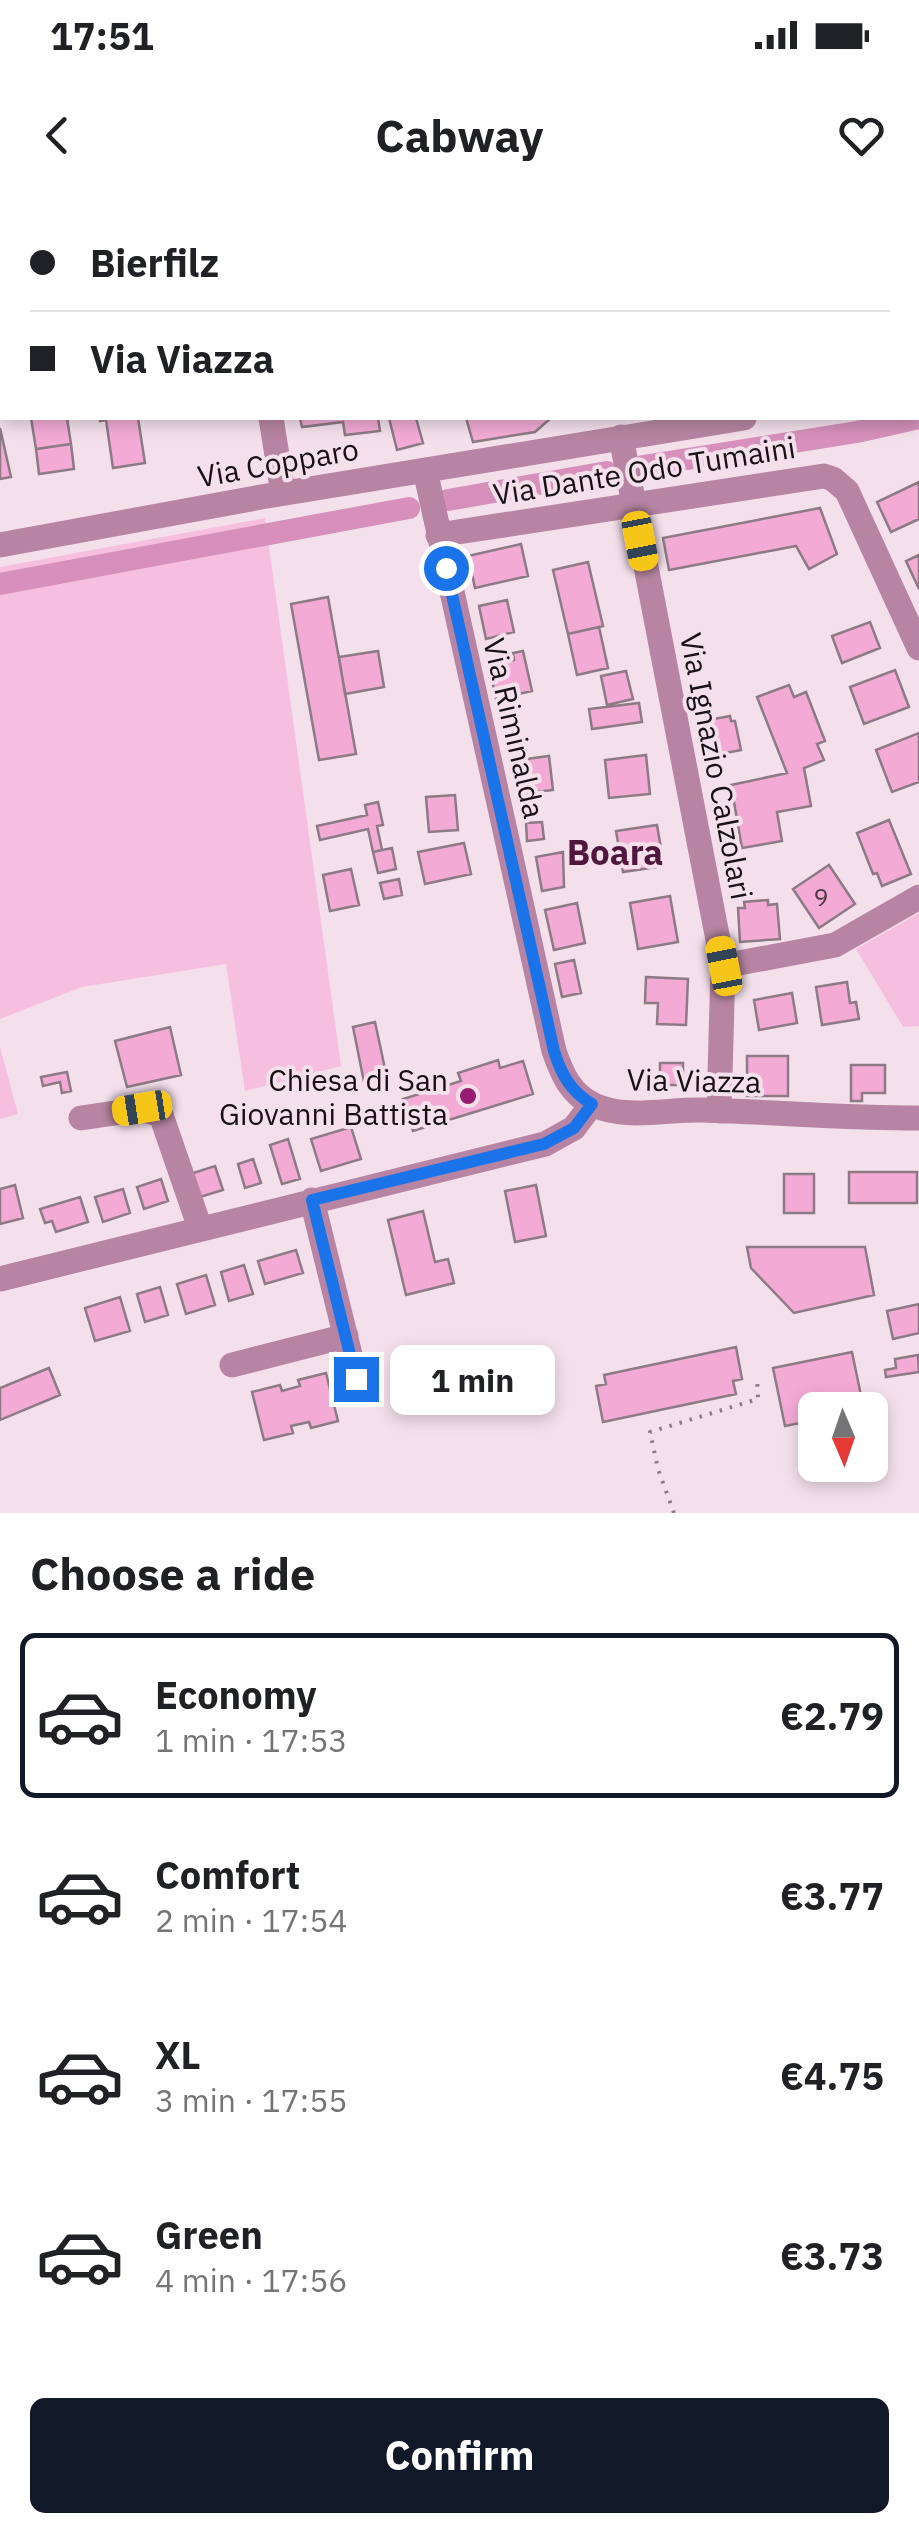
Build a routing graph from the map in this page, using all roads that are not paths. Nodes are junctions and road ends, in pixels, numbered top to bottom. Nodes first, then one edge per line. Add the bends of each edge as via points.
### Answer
1 (271, 420) edge
2 (731, 420) edge
3 (621, 437) junction
4 (425, 470) junction
5 (283, 494) junction
6 (633, 504) junction
7 (438, 534) junction
8 (0, 544) edge
9 (919, 648) edge
10 (919, 898) edge
11 (724, 966) junction
12 (592, 1104) junction
13 (718, 1111) junction
14 (81, 1118) dead end
15 (919, 1118) edge
16 (312, 1200) junction
17 (200, 1228) junction
18 (0, 1279) edge
19 (346, 1336) junction
20 (232, 1365) dead end
21 (356, 1379) dead end

1 - 5 street
2 - 3 street, Via Copparo
3 - 4 street, Via Copparo
3 - 6 street, Via Ignazio Calzolari
4 - 5 street, Via Copparo
4 - 7 street, Via Riminalda
5 - 8 street, Via Copparo
6 - 7 street, Via Dante Odo Tumaini
6 - 9 street, Via Dante Odo Tumaini via 833,478 850,498
6 - 11 street, Via Ignazio Calzolari
7 - 12 street, Via Riminalda via 554,1051 573,1090
10 - 11 street via 835,945
11 - 13 street, Via Ignazio Calzolari
12 - 13 street, Via Viazza via 628,1112
12 - 16 street, Via Viazza via 574,1128 544,1144
13 - 15 street, Via Viazza
14 - 17 street via 142,1108 161,1115
16 - 17 street, Via Viazza
16 - 19 street
17 - 18 street, Via Viazza
19 - 20 street
19 - 21 street

